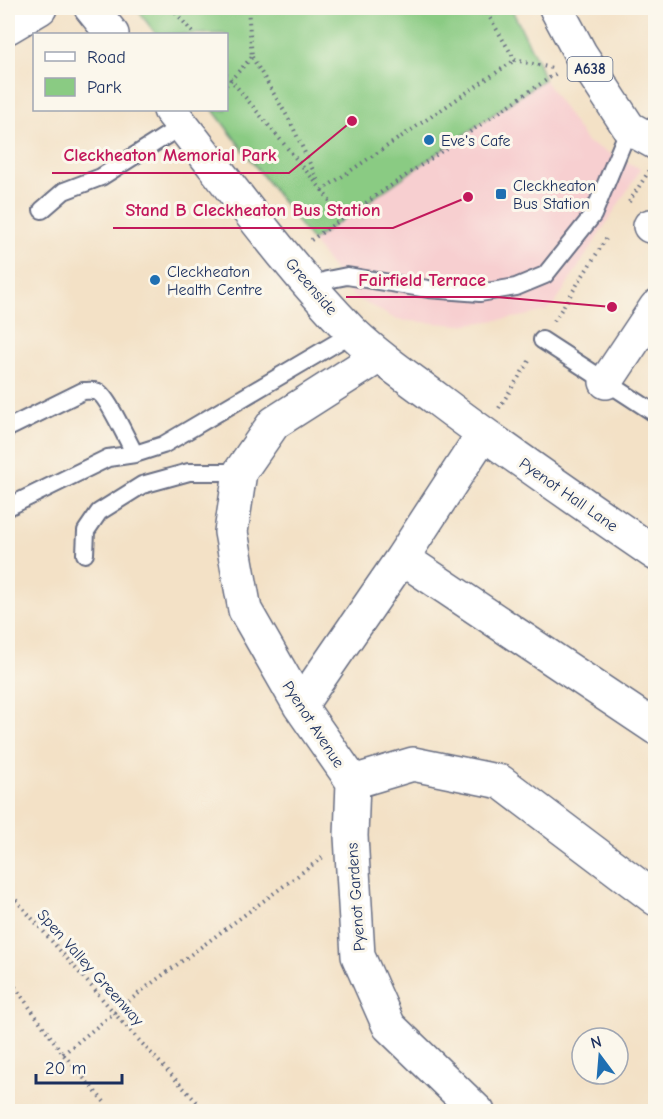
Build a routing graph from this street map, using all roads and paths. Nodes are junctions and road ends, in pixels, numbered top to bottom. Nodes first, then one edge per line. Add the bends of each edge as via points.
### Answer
1 (40, 8) edge
2 (91, 8) edge
3 (172, 8) edge
4 (248, 8) edge
5 (484, 8) edge
6 (556, 8) edge
7 (8, 27) edge
8 (111, 33) edge
9 (193, 33) edge
10 (252, 57) junction
11 (515, 60) junction
12 (228, 76) edge
13 (231, 80) junction
14 (228, 84) edge
15 (177, 117) edge
16 (645, 146) edge
17 (322, 190) junction
18 (42, 210) dead end
19 (342, 219) junction
20 (644, 220) edge
21 (608, 235) dead end
22 (286, 257) junction
23 (311, 288) junction
24 (656, 307) edge
25 (353, 333) junction
26 (542, 340) junction
27 (379, 356) junction
28 (606, 382) junction
29 (656, 414) edge
30 (8, 428) edge
31 (483, 434) junction
32 (135, 454) junction
33 (240, 472) junction
34 (8, 507) edge
35 (85, 554) dead end
36 (656, 554) edge
37 (402, 558) junction
38 (300, 706) junction
39 (656, 728) edge
40 (352, 782) junction
41 (351, 836) junction
42 (8, 891) edge
43 (656, 899) edge
44 (8, 977) edge
45 (63, 1054) junction
46 (106, 1112) edge
47 (206, 1112) edge
48 (478, 1112) edge

1 - 7 street
2 - 8 street
3 - 9 path
4 - 10 path
5 - 11 path
6 - 16 street, A638 via 580,53
10 - 13 path
10 - 17 path via 290,121
11 - 17 path
11 - 19 path via 560,70
12 - 13 path
13 - 14 path
13 - 17 path
15 - 18 lane via 101,177 64,191
15 - 22 street, Greenside
16 - 20 path
16 - 23 lane via 545,275 516,287 480,293 347,276
17 - 19 path
19 - 22 path
21 - 26 path
22 - 23 street, Greenside
23 - 25 street, Greenside
24 - 28 street
25 - 27 street, Greenside
25 - 32 lane via 163,446
26 - 28 lane
26 - 31 path
27 - 31 street, Greenside
27 - 33 street via 274,423
28 - 29 lane
30 - 32 lane via 83,390 96,391 110,407
31 - 36 street, Pyenot Hall Lane
31 - 37 street
32 - 34 lane via 108,458
33 - 35 lane via 189,472 142,485 99,512 86,531
33 - 38 street, Pyenot Avenue via 231,532 245,610
37 - 38 street
37 - 39 street
38 - 40 street, Pyenot Avenue
40 - 41 street, Pyenot Gardens
40 - 43 street, Pyenot Avenue via 413,764 501,782
41 - 45 path
41 - 48 street, Pyenot Gardens via 358,956 389,1026
42 - 47 path, Spen Valley Greenway, bridge
44 - 45 path
45 - 46 path via 106,1104

